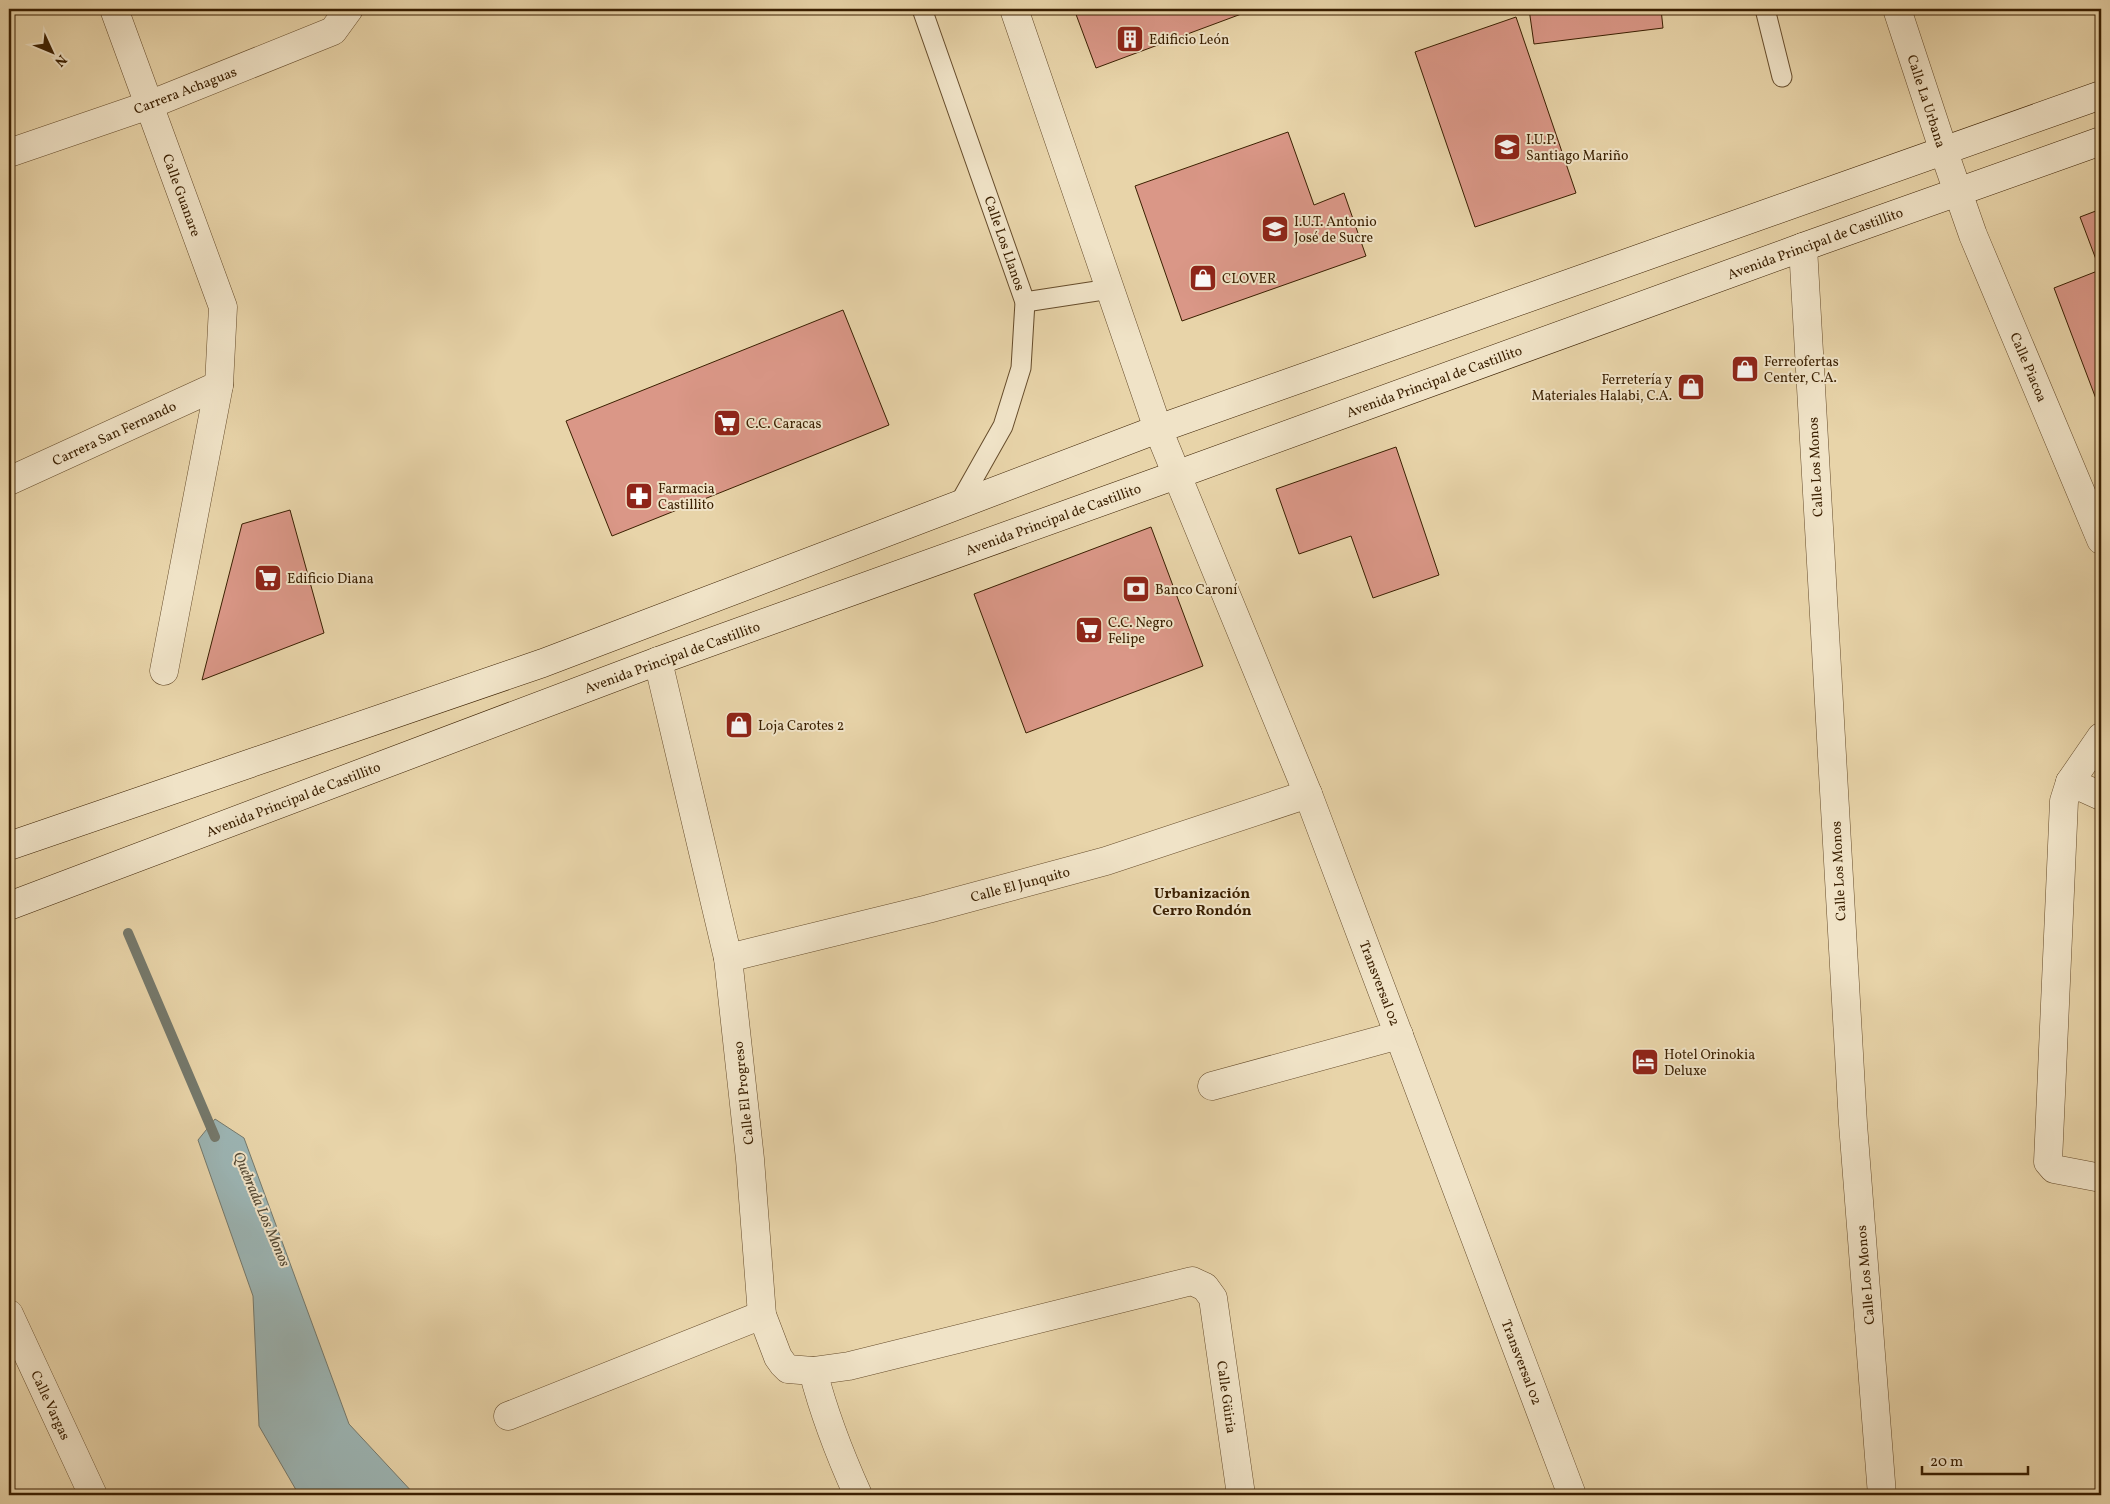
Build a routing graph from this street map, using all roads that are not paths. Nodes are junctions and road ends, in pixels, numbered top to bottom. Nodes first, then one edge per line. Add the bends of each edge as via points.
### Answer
1 (114, 9) edge
2 (349, 9) edge
3 (922, 9) edge
4 (1014, 9) edge
5 (1765, 9) edge
6 (1897, 9) edge
7 (1782, 77) dead end
8 (2101, 95) edge
9 (149, 105) junction
10 (2101, 141) edge
11 (1944, 152) junction
12 (9, 153) edge
13 (1958, 193) junction
14 (1803, 247) junction
15 (1110, 289) junction
16 (1025, 302) junction
17 (218, 385) junction
18 (1158, 429) junction
19 (1176, 476) junction
20 (9, 481) edge
21 (959, 504) junction
22 (2101, 540) edge
23 (658, 661) junction
24 (164, 671) dead end
25 (2101, 737) edge
26 (2070, 782) junction
27 (1308, 794) junction
28 (2101, 796) edge
29 (9, 846) edge
30 (9, 906) edge
31 (728, 958) junction
32 (1399, 1036) junction
33 (1212, 1086) dead end
34 (2101, 1178) edge
35 (9, 1314) edge
36 (762, 1315) junction
37 (813, 1371) junction
38 (508, 1416) dead end
39 (93, 1495) edge
40 (858, 1495) edge
41 (1241, 1495) edge
42 (1572, 1495) edge
43 (1882, 1495) edge

1 - 9 street, Calle Guanare
2 - 9 street, Carrera Achaguas via 333,31
3 - 16 lane, Calle Los Llanos
4 - 15 street
5 - 7 lane
6 - 11 street, Calle La Urbana
8 - 11 street
9 - 12 street, Carrera Achaguas
9 - 17 street, Calle Guanare via 223,307
10 - 13 street, Avenida Principal de Castillito
11 - 13 street, Calle La Urbana
11 - 18 street
13 - 14 street, Avenida Principal de Castillito
13 - 22 street, Calle Piacoa
14 - 19 street, Avenida Principal de Castillito
14 - 43 street, Calle Los Monos via 1853,1124
15 - 16 lane
15 - 18 street
16 - 21 lane, Calle Los Llanos via 1021,368 1003,426
17 - 20 street, Carrera San Fernando
17 - 24 street, Calle Guanare
18 - 19 street
18 - 21 street
19 - 23 street, Avenida Principal de Castillito
19 - 27 street, Transversal 02
21 - 29 street via 544,663
23 - 30 street, Avenida Principal de Castillito
23 - 31 street, Calle El Progreso
25 - 26 street
26 - 28 street
26 - 34 street via 2064,801 2048,1162 2054,1169
27 - 31 street, Calle El Junquito via 1106,861
27 - 32 street, Transversal 02
31 - 36 street, Calle El Progreso via 750,1159
32 - 33 street
32 - 42 street, Transversal 02
35 - 39 street, Calle Vargas
36 - 37 street, Calle El Progreso via 783,1364 788,1369
36 - 38 street
37 - 40 street via 839,1453
37 - 41 street, Calle Güiria via 849,1366 1192,1280 1205,1287 1213,1298

